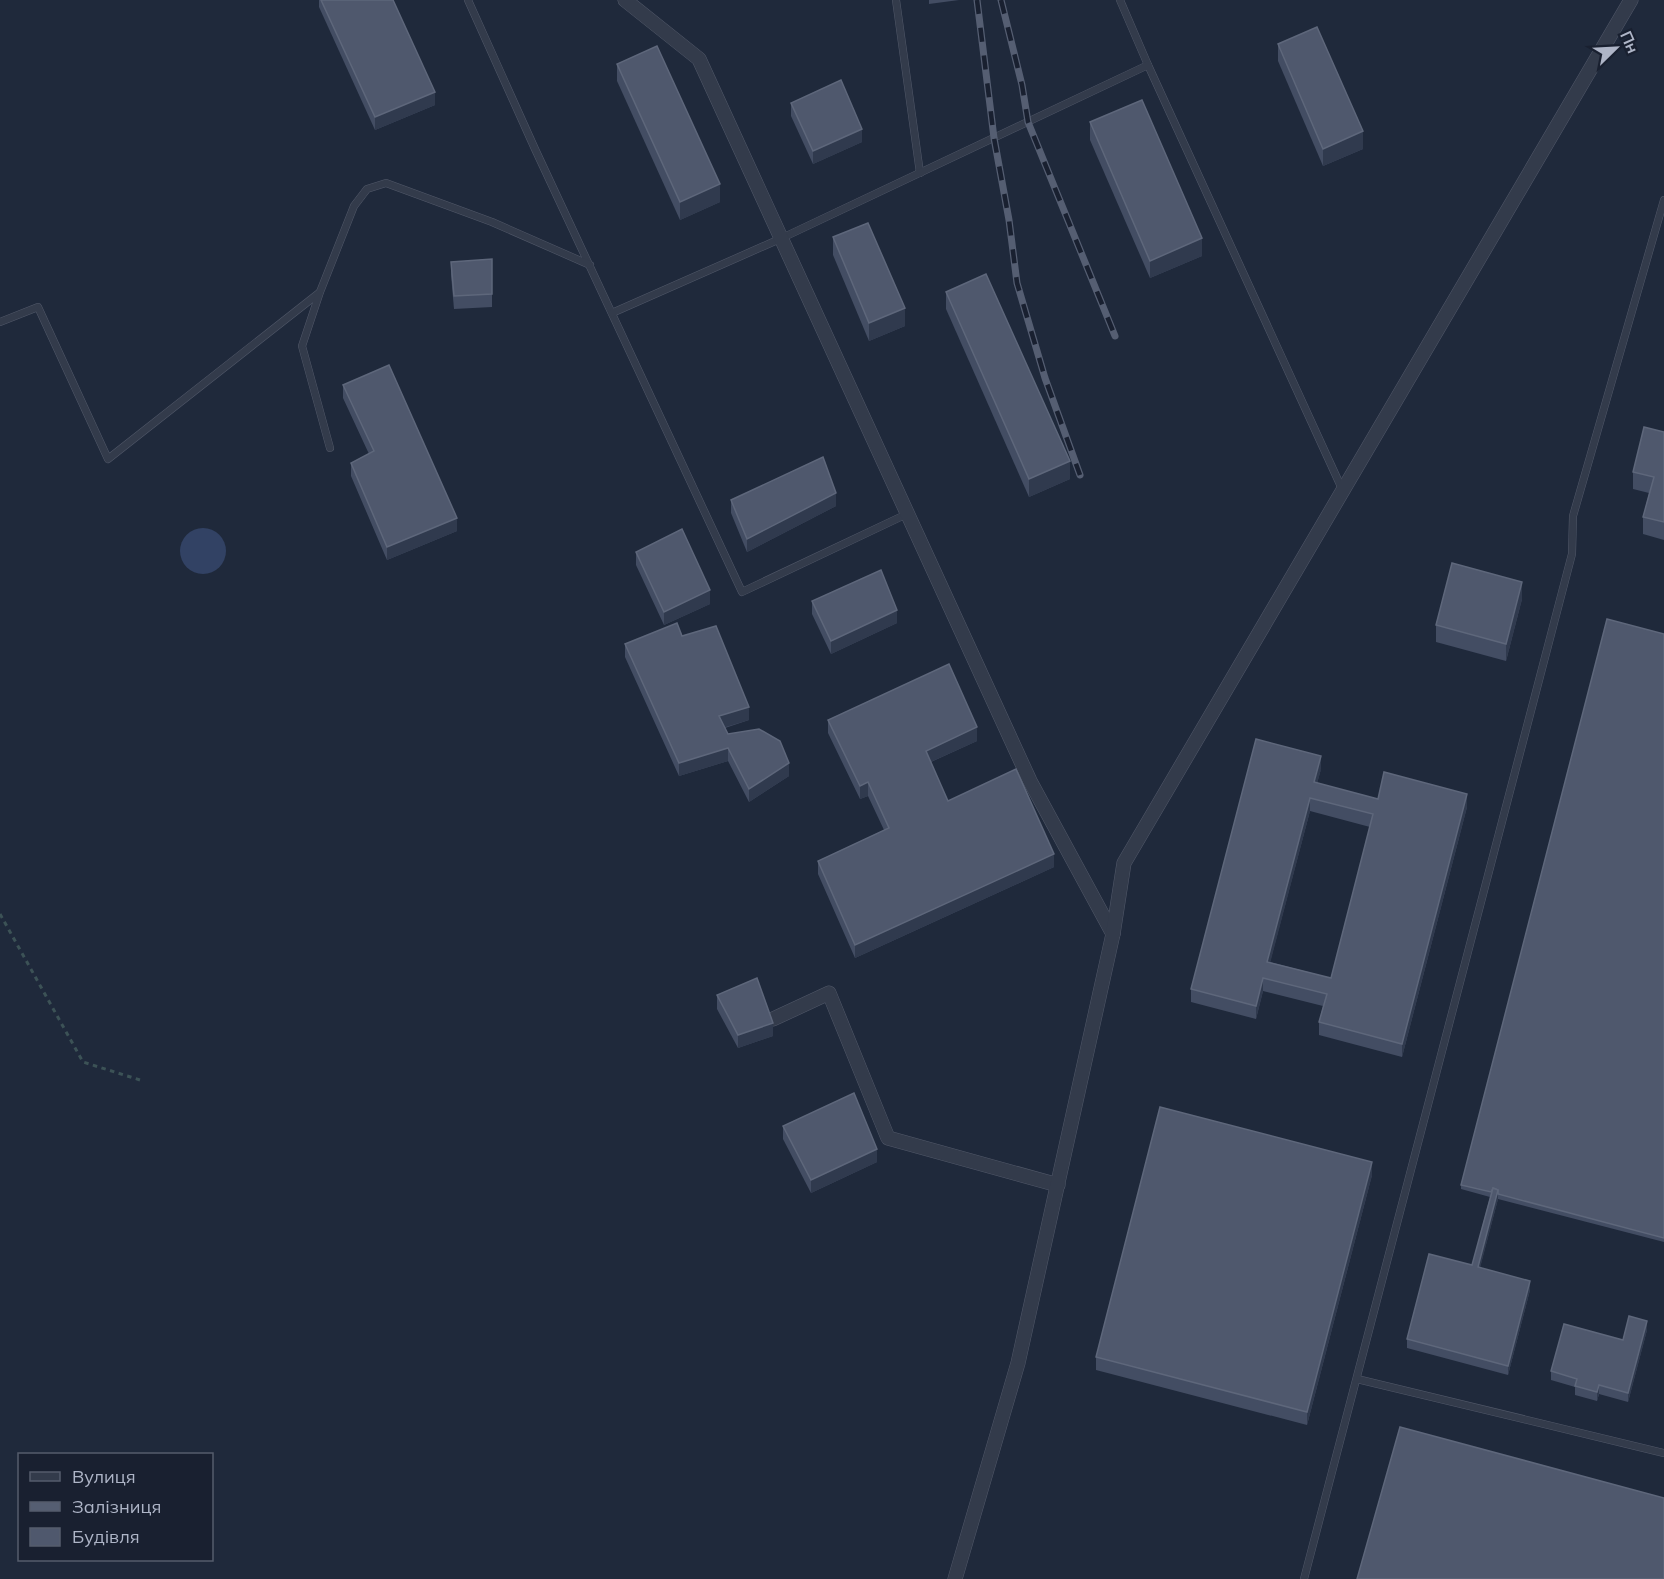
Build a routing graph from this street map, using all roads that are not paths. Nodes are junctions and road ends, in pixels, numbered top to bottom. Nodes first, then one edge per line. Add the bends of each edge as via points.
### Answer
1 (468, 0) edge
2 (625, 0) edge
3 (896, 0) edge
4 (1120, 0) edge
5 (1631, 0) edge
6 (1148, 64) junction
7 (920, 173) junction
8 (1664, 200) edge
9 (782, 238) junction
10 (590, 265) junction
11 (320, 292) junction
12 (612, 314) junction
13 (0, 322) edge
14 (330, 448) dead end
15 (1344, 491) junction
16 (909, 513) junction
17 (1113, 934) junction
18 (773, 1019) edge
19 (1058, 1185) junction
20 (1357, 1379) junction
21 (1664, 1453) edge
22 (955, 1579) edge
23 (1304, 1579) edge

1 - 10 lane
2 - 9 street via 699,58
3 - 7 lane
4 - 6 lane
5 - 15 street
6 - 7 lane
6 - 15 lane
7 - 9 lane
8 - 20 lane via 1573,516 1572,554
9 - 12 lane
9 - 16 street
10 - 11 lane via 492,222 386,183 367,189 354,206
10 - 12 lane
11 - 13 lane via 108,459 38,307
11 - 14 lane via 302,346
12 - 16 lane via 742,592
15 - 17 street via 1124,863
16 - 17 street via 1030,781
17 - 19 street
18 - 19 street via 829,993 888,1138
19 - 22 street via 1018,1363
20 - 21 lane
20 - 23 lane

